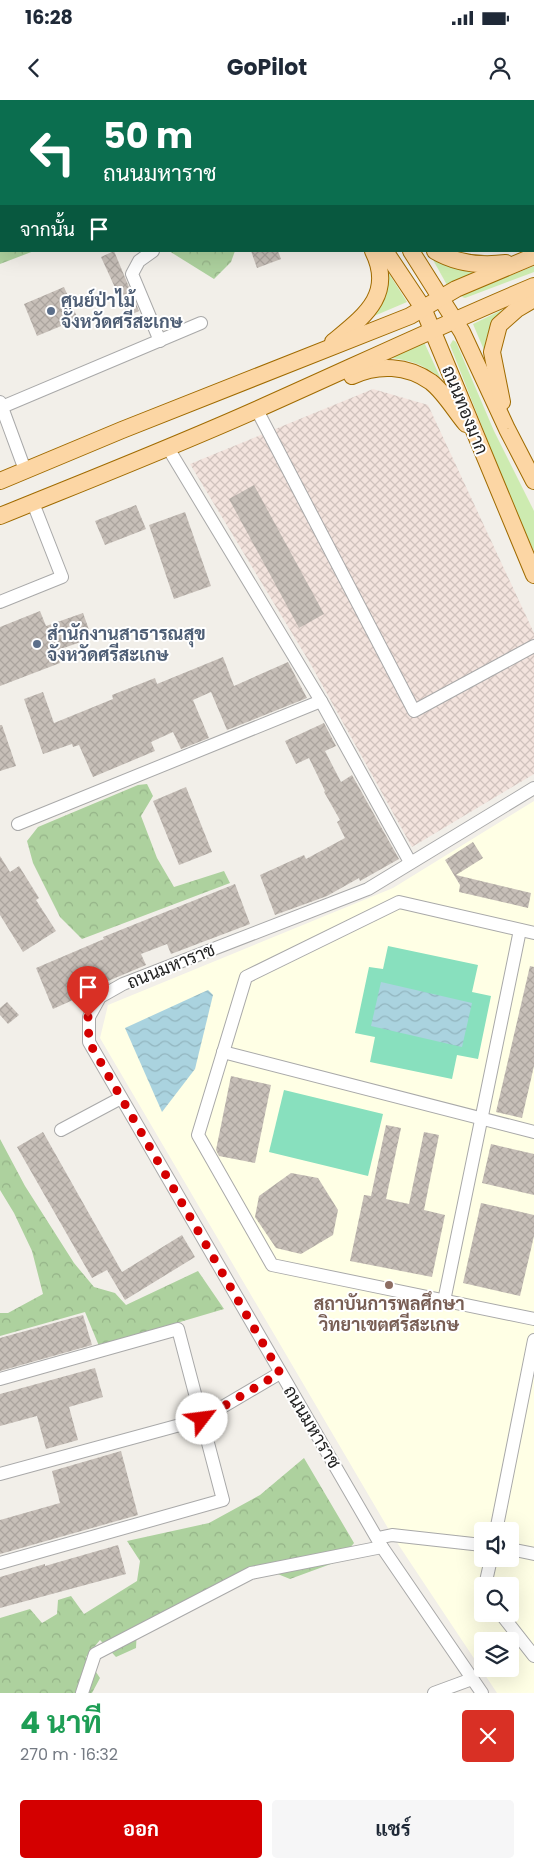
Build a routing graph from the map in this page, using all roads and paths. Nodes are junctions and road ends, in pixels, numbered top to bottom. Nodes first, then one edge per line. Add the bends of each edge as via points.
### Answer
1 (152, 252) edge
2 (373, 252) edge
3 (386, 252) edge
4 (412, 252) edge
5 (437, 252) edge
6 (528, 258) edge
7 (534, 286) edge
8 (440, 298) junction
9 (534, 299) edge
10 (423, 308) junction
11 (454, 319) junction
12 (201, 323) dead end
13 (432, 329) junction
14 (160, 341) junction
15 (319, 352) junction
16 (280, 399) junction
17 (1, 404) edge
18 (257, 410) junction
19 (508, 429) junction
20 (477, 438) junction
21 (168, 448) junction
22 (26, 470) junction
23 (0, 481) edge
24 (534, 481) edge
25 (33, 503) junction
26 (0, 516) edge
27 (534, 575) edge
28 (0, 602) edge
29 (534, 646) edge
30 (321, 701) junction
31 (534, 788) edge
32 (18, 824) dead end
33 (410, 862) junction
34 (520, 930) junction
35 (534, 933) edge
36 (223, 1052) junction
37 (121, 1098) junction
38 (480, 1119) junction
39 (61, 1130) dead end
40 (534, 1132) edge
41 (444, 1301) junction
42 (534, 1319) edge
43 (534, 1340) edge
44 (280, 1373) junction
45 (0, 1379) edge
46 (202, 1419) junction
47 (0, 1474) edge
48 (498, 1522) edge
49 (380, 1543) junction
50 (474, 1544) edge
51 (519, 1551) edge
52 (534, 1554) edge
53 (0, 1563) edge
54 (507, 1622) edge
55 (534, 1656) edge
56 (472, 1679) junction
57 (82, 1693) edge
58 (434, 1693) edge
59 (482, 1693) edge

1 - 14 street via 140,261 132,274
2 - 15 main road via 380,276 374,302 367,313
3 - 10 main road, ถนนทองมาก
4 - 8 main road, ถนนทองมาก
5 - 6 main road via 470,264 495,264
6 - 8 main road
7 - 11 main road
8 - 10 main road
8 - 11 main road, ถนนทองมาก
9 - 19 main road via 499,325 492,352
10 - 13 main road, ถนนทองมาก
10 - 15 main road
11 - 13 main road
11 - 19 main road, ถนนทองมาก
12 - 14 street
13 - 16 main road
13 - 20 main road, ถนนทองมาก
14 - 17 street
15 - 22 main road
16 - 18 main road
16 - 20 main road via 313,393 362,371 386,367 401,369 432,383
17 - 22 street
18 - 21 main road
18 - 29 street via 414,711
19 - 24 main road, ถนนทองมาก
20 - 27 main road, ถนนทองมาก
21 - 25 main road
21 - 30 street
22 - 23 main road
25 - 26 main road
25 - 28 street via 62,577
30 - 32 street
30 - 33 street
31 - 33 street, ถนนมหาราช
33 - 37 street, ถนนมหาราช via 368,889 124,984 100,997 88,1017 89,1042
34 - 35 street
34 - 36 street via 399,902 246,977
34 - 38 street
36 - 38 street
36 - 41 street via 198,1136 272,1265
37 - 39 street
37 - 44 street, ถนนมหาราช
38 - 40 street
38 - 41 street
41 - 42 street
43 - 48 street
44 - 46 street
44 - 49 street, ถนนมหาราช
45 - 46 street via 178,1329
46 - 47 street
46 - 53 street via 223,1500
49 - 50 street via 392,1535
49 - 56 street, ถนนมหาราช
49 - 57 street via 251,1573 95,1654
51 - 52 street
54 - 55 street
56 - 58 street
56 - 59 street, ถนนมหาราช

